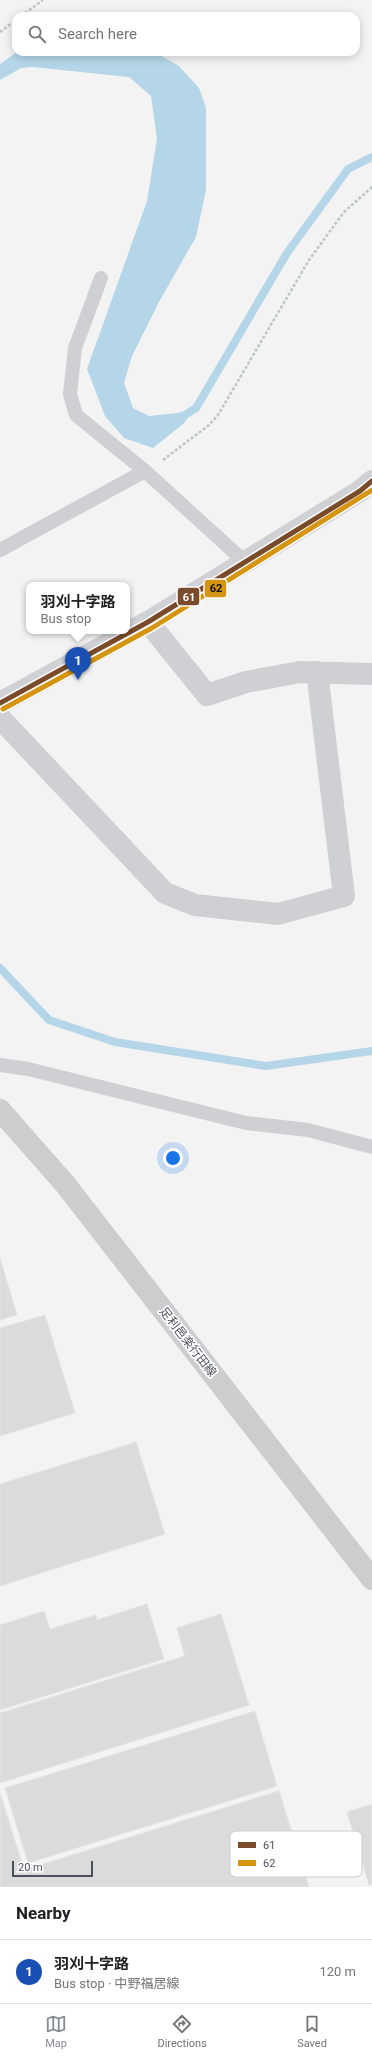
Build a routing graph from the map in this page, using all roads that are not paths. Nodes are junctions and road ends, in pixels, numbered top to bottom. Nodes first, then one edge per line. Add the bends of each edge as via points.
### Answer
1 (101, 278) dead end
2 (145, 471) junction
3 (372, 481) edge
4 (0, 550) edge
5 (245, 562) junction
6 (148, 622) junction
7 (130, 632) edge
8 (126, 634) edge
9 (317, 672) junction
10 (372, 674) edge
11 (0, 703) edge
12 (0, 718) edge
13 (0, 1065) edge
14 (1, 1112) edge
15 (372, 1146) edge
16 (372, 1579) edge

1 - 2 lane via 75,348 70,394 76,415
2 - 4 lane
2 - 5 lane
3 - 5 main road
5 - 6 main road
6 - 7 main road
6 - 9 street via 207,695 246,682 300,672
8 - 11 main road
9 - 10 street
9 - 12 street via 344,896 278,914 195,905 165,893
13 - 15 lane via 28,1069 246,1123 308,1130
14 - 16 main road, 足利邑楽行田線 via 65,1184

